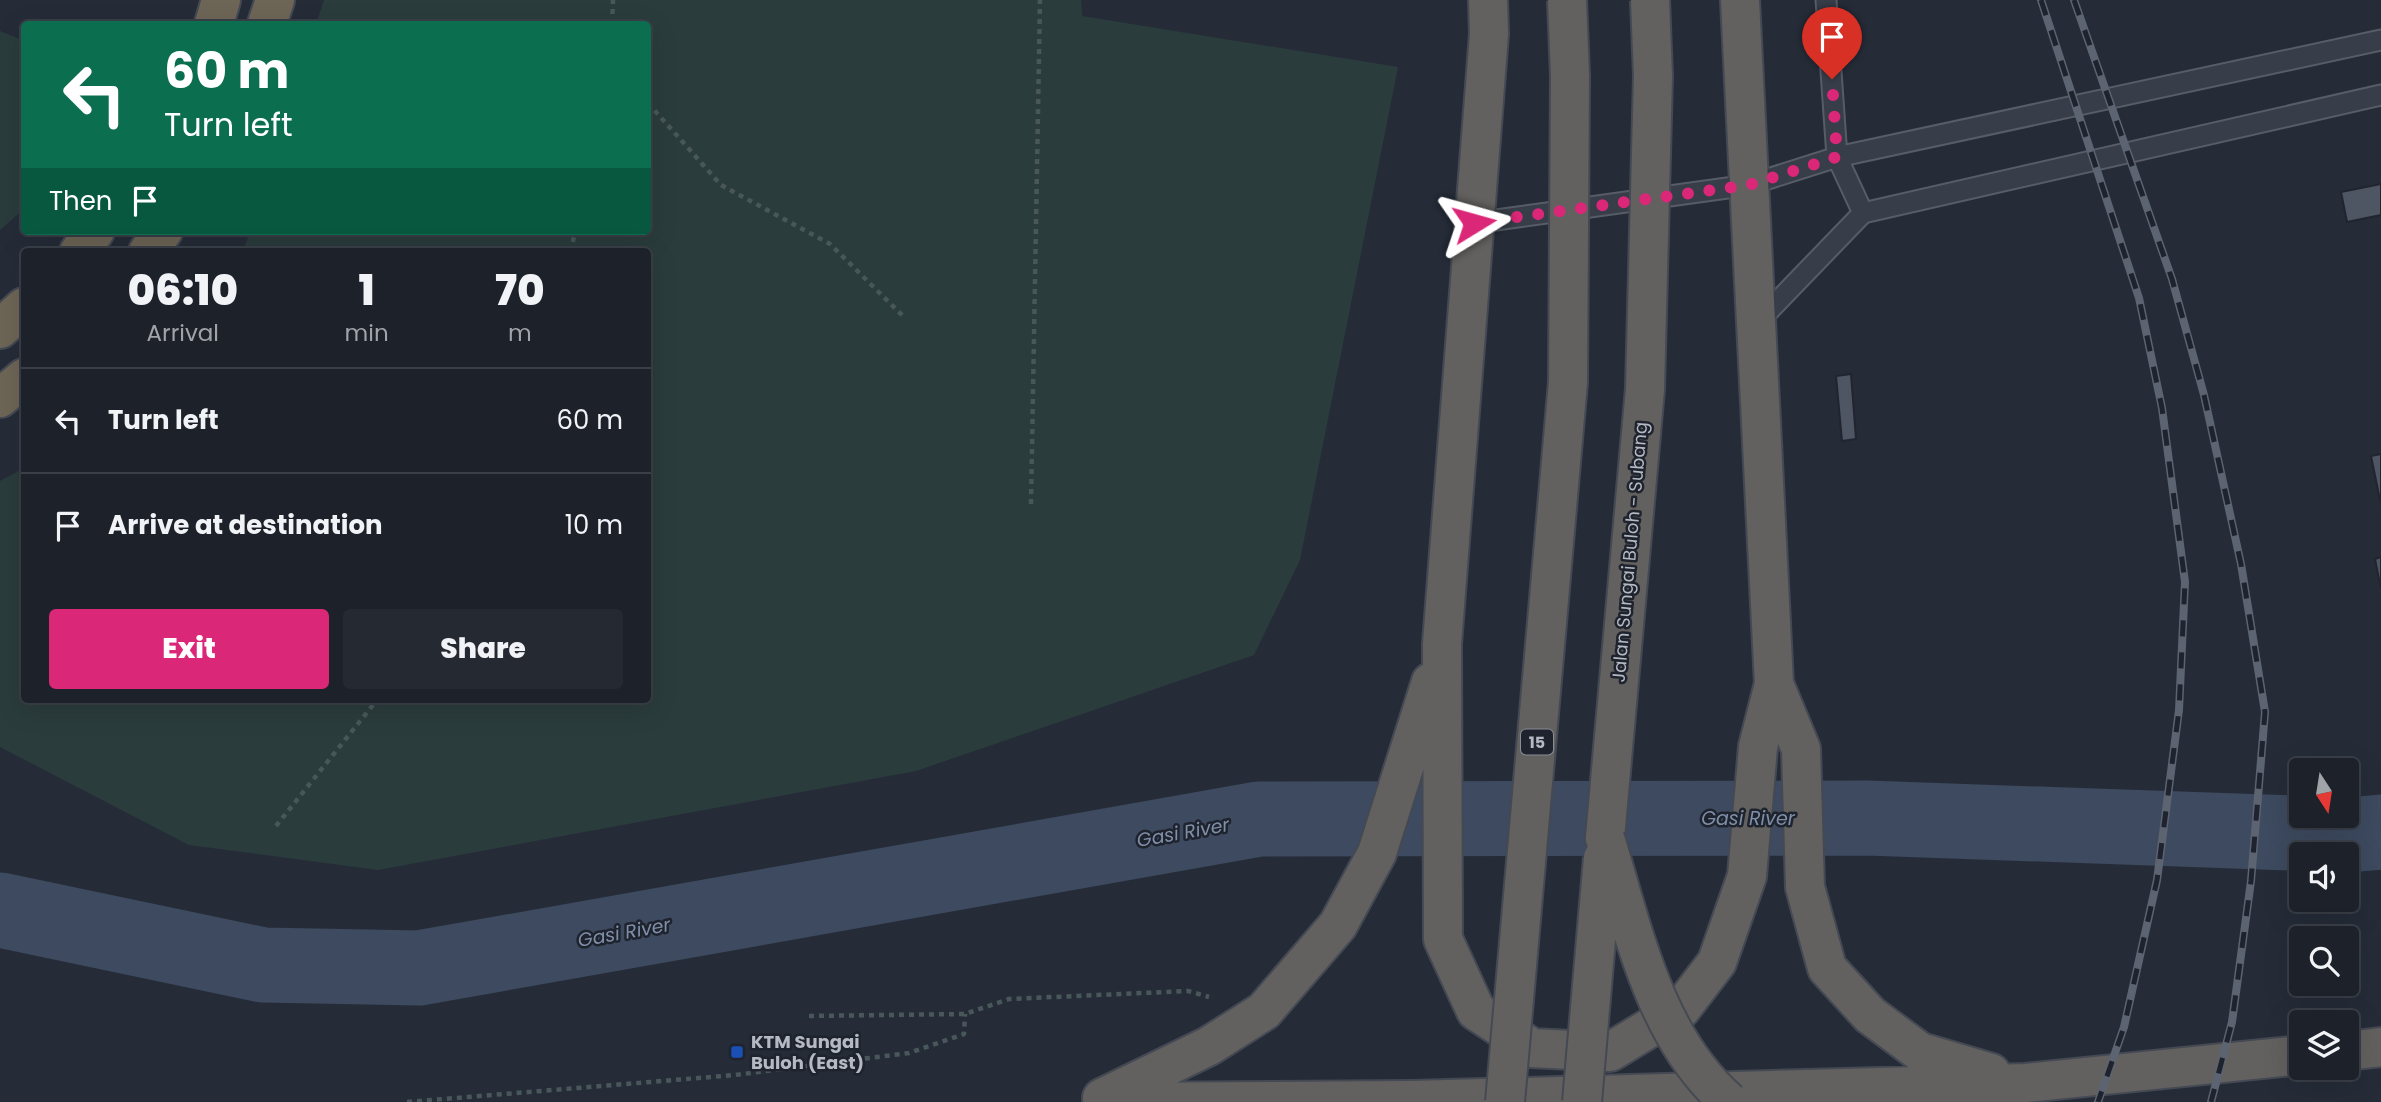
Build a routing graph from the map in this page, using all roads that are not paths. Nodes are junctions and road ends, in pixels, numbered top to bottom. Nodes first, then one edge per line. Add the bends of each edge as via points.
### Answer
1 (221, 0) edge
2 (275, 0) edge
3 (1488, 0) edge
4 (1567, 0) edge
5 (1650, 0) edge
6 (1740, 0) edge
7 (1826, 0) edge
8 (215, 21) edge
9 (268, 21) edge
10 (2381, 40) edge
11 (2381, 95) edge
12 (1837, 157) junction
13 (1749, 185) junction
14 (1863, 213) junction
15 (1474, 223) junction
16 (21, 310) edge
17 (1756, 325) junction
18 (0, 329) edge
19 (21, 381) edge
20 (0, 398) edge
21 (1442, 645) junction
22 (1774, 684) junction
23 (1605, 838) junction
24 (2381, 1047) edge
25 (2359, 1050) edge
26 (2289, 1056) edge
27 (2026, 1083) junction
28 (1094, 1102) edge
29 (1112, 1102) edge
30 (1506, 1102) edge
31 (1582, 1102) edge
32 (1729, 1102) edge

1 - 8 highway
2 - 9 highway
3 - 15 highway
4 - 30 highway, 15, bridge via 1568,382
5 - 23 highway, Jalan Sungai Buloh - Subang, bridge via 1653,76 1645,389
6 - 13 highway
7 - 12 lane
10 - 12 lane
11 - 14 lane
12 - 13 lane
12 - 14 lane
13 - 15 lane
13 - 17 highway
14 - 17 lane
15 - 21 highway
16 - 18 highway
17 - 22 highway
19 - 20 highway
21 - 22 highway via 1443,939 1476,1011 1532,1048 1610,1052 1681,1009 1717,962 1747,876 1758,747
21 - 28 highway via 1377,853 1338,925 1264,1011 1209,1046
22 - 27 highway via 1801,749 1805,887 1827,968 1870,1015 1920,1052
23 - 31 highway, Jalan Sungai Buloh - Subang, bridge
23 - 32 highway, bridge via 1651,982 1679,1042
24 - 25 highway
26 - 27 highway
27 - 29 highway via 1412,1100

